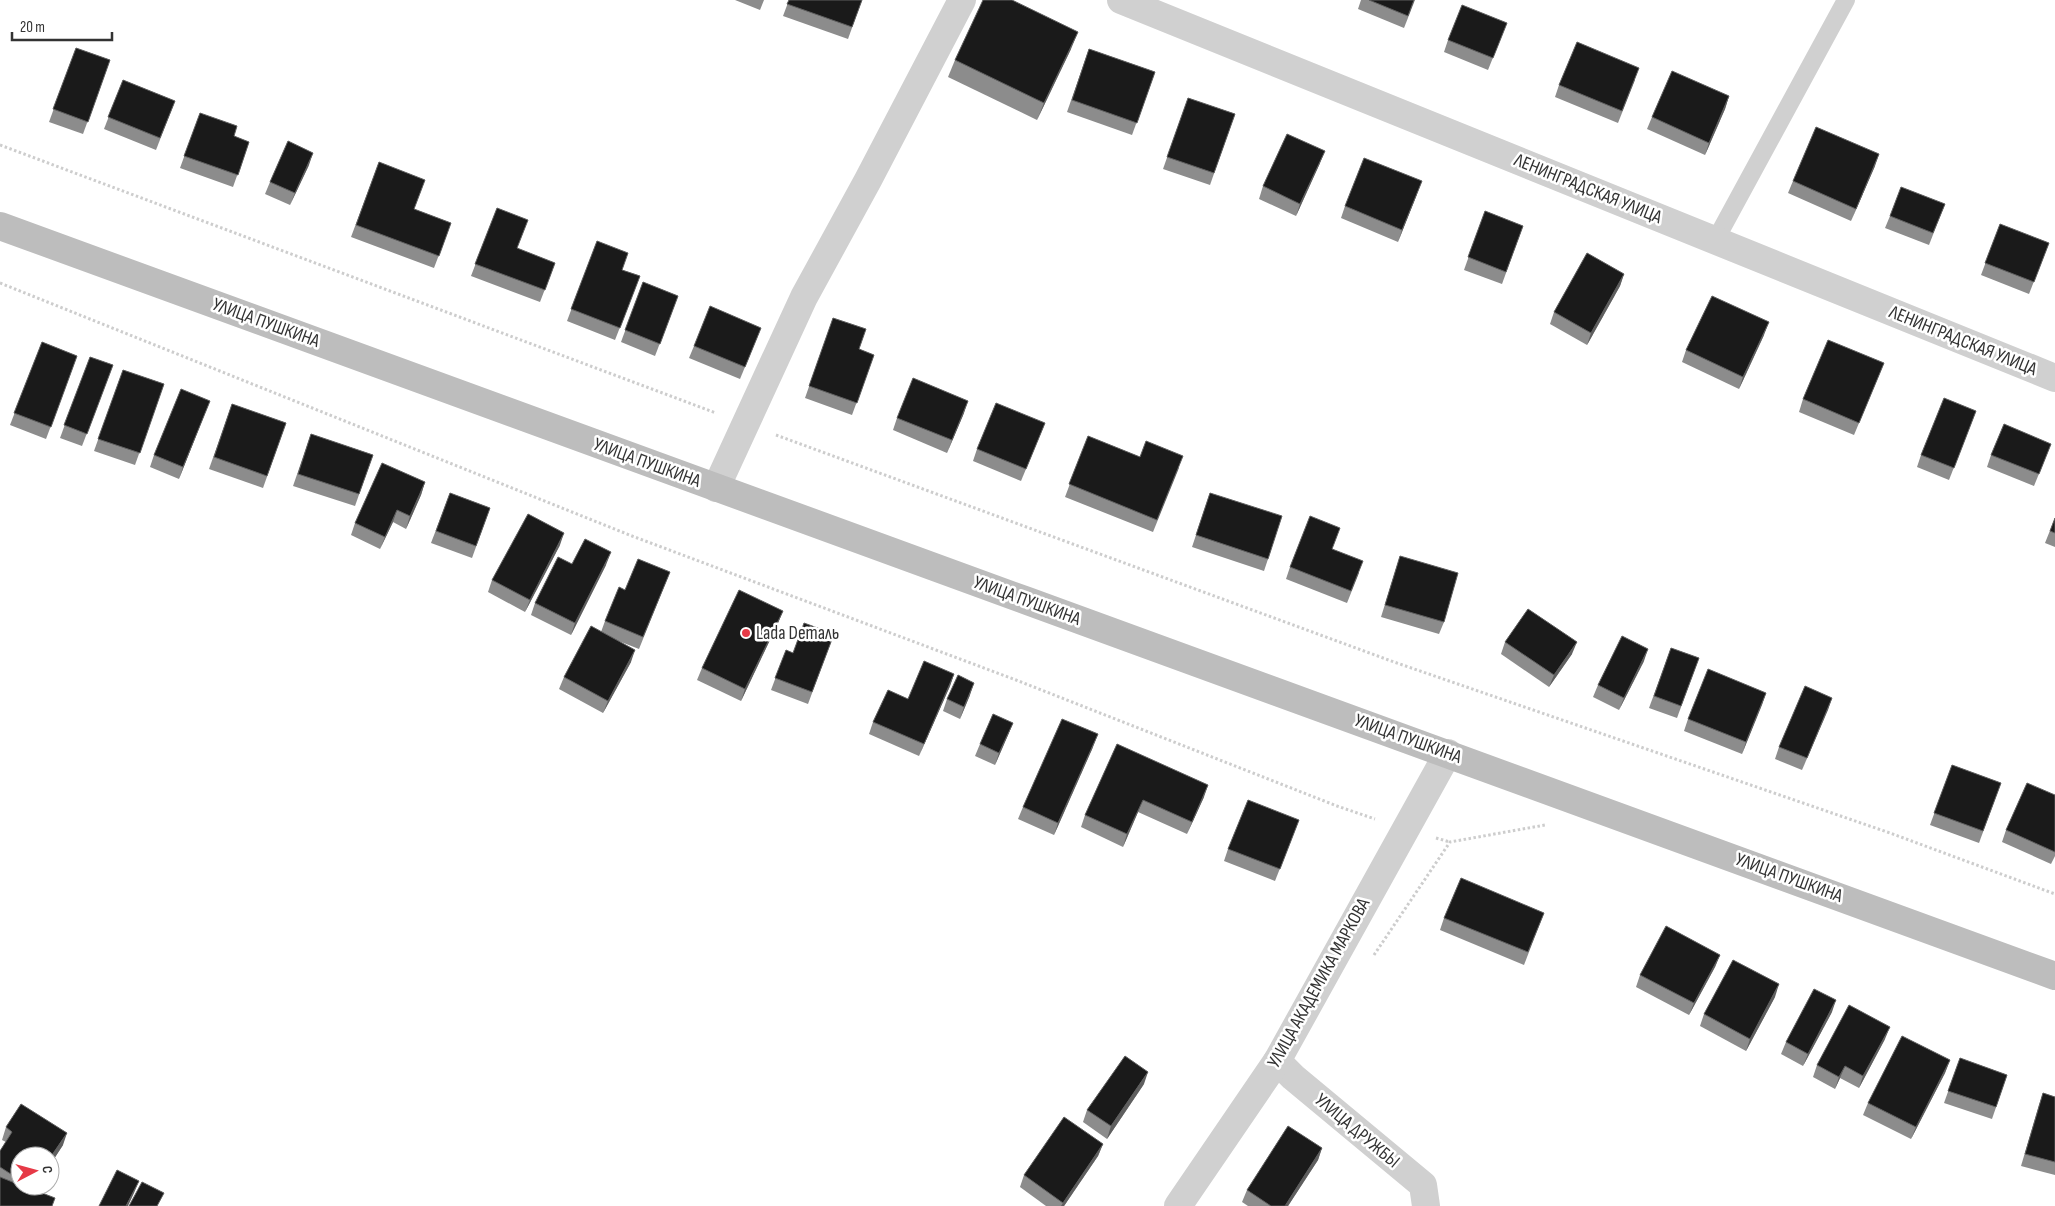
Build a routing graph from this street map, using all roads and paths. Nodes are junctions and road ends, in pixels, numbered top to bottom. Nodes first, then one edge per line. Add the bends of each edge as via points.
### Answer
1 (962, 0) edge
2 (1121, 0) edge
3 (1846, 0) edge
4 (0, 145) edge
5 (0, 226) edge
6 (1715, 241) junction
7 (0, 283) edge
8 (2055, 378) edge
9 (746, 424) junction
10 (716, 488) junction
11 (1448, 753) junction
12 (1545, 825) dead end
13 (1406, 828) junction
14 (1450, 842) junction
15 (2055, 894) edge
16 (1374, 956) dead end
17 (2055, 976) edge
18 (1277, 1060) junction
19 (1178, 1206) edge
20 (1426, 1206) edge

1 - 9 street via 804,297
2 - 6 street, ЛЕНИНГРАДСКАЯ УЛИЦА
3 - 6 lane
4 - 9 path
5 - 10 main road, УЛИЦА ПУШКИНА
6 - 8 street, ЛЕНИНГРАДСКАЯ УЛИЦА
7 - 13 path via 632,536 1016,680 1337,806
9 - 10 street
9 - 15 path via 1394,662 1890,833
10 - 11 main road, УЛИЦА ПУШКИНА
11 - 13 street, УЛИЦА АКАДЕМИКА МАРКОВА
11 - 17 main road, УЛИЦА ПУШКИНА
12 - 14 path
13 - 14 path
13 - 18 street, УЛИЦА АКАДЕМИКА МАРКОВА
14 - 16 path
18 - 19 street, УЛИЦА АКАДЕМИКА МАРКОВА
18 - 20 street, УЛИЦА ДРУЖБЫ via 1423,1186

